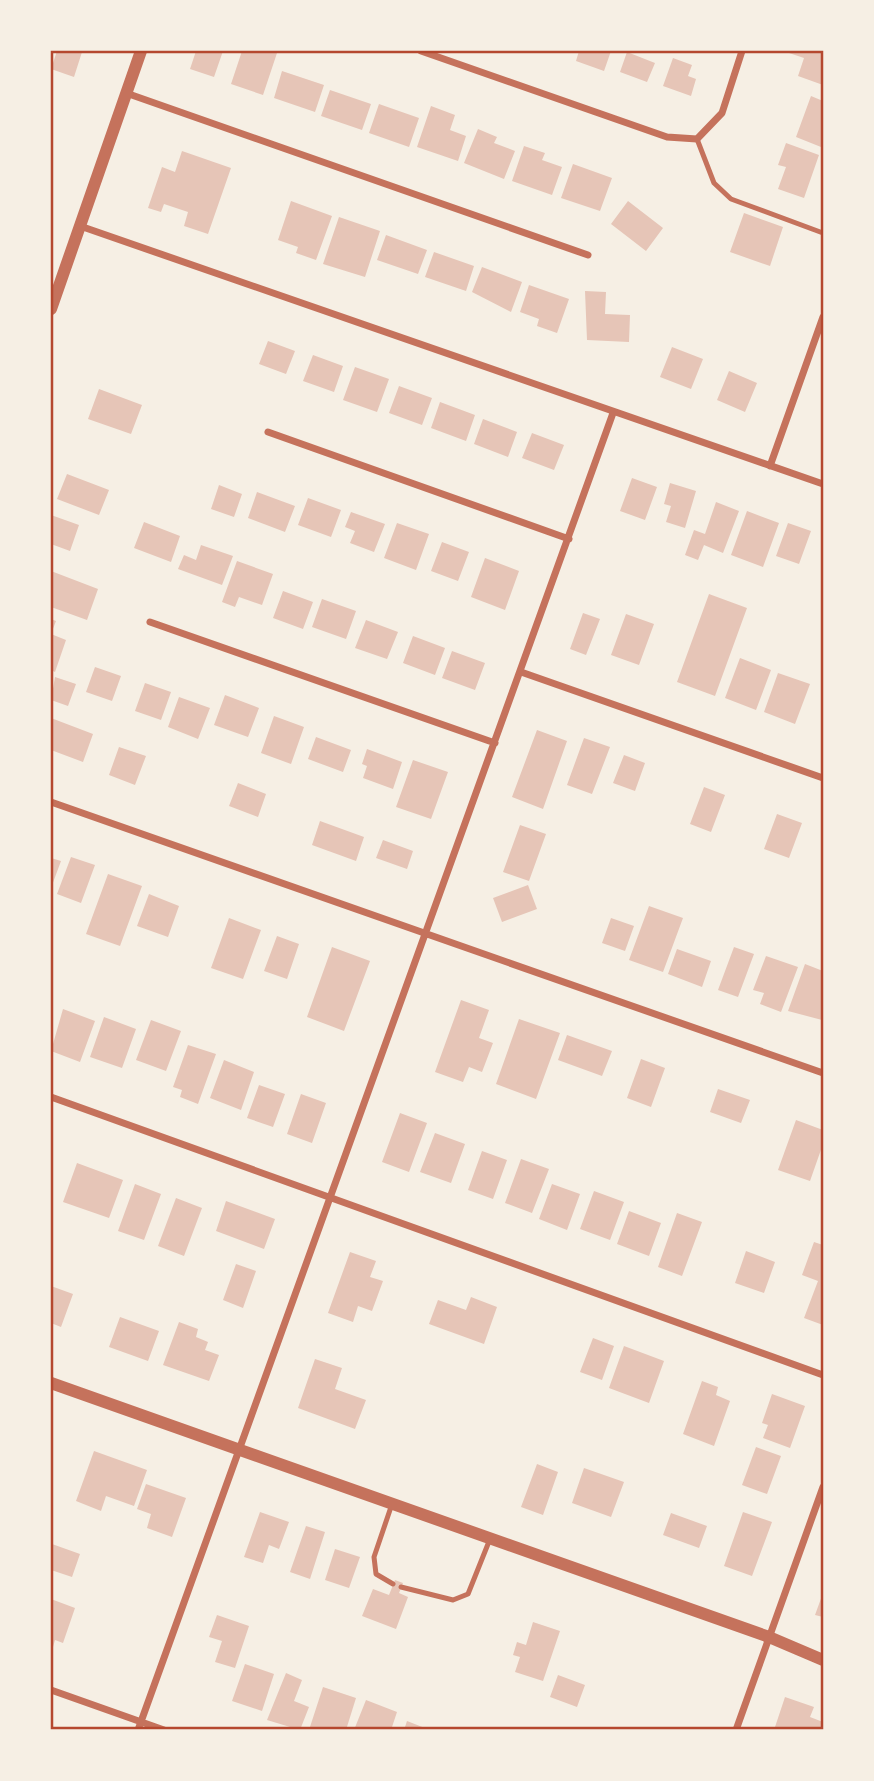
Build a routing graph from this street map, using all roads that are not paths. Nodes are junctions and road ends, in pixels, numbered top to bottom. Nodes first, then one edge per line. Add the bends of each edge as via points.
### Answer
1 (141, 51) edge
2 (421, 51) edge
3 (742, 51) edge
4 (126, 93) junction
5 (697, 139) junction
6 (80, 226) junction
7 (823, 233) edge
8 (588, 254) dead end
9 (51, 309) edge
10 (823, 317) edge
11 (613, 413) junction
12 (268, 432) dead end
13 (770, 466) junction
14 (823, 484) edge
15 (569, 539) junction
16 (150, 622) dead end
17 (521, 672) junction
18 (495, 743) junction
19 (823, 778) edge
20 (51, 802) edge
21 (424, 934) junction
22 (823, 1073) edge
23 (51, 1097) edge
24 (331, 1196) junction
25 (823, 1375) edge
26 (51, 1383) edge
27 (238, 1449) junction
28 (823, 1487) edge
29 (392, 1504) junction
30 (490, 1539) junction
31 (393, 1584) dead end
32 (401, 1587) dead end
33 (769, 1637) junction
34 (823, 1660) edge
35 (51, 1690) edge
36 (139, 1726) edge
37 (164, 1730) edge
38 (736, 1730) edge

1 - 4 street
2 - 5 street via 667,137
3 - 5 street via 722,113
4 - 6 street
4 - 8 street
5 - 7 lane via 720,192
6 - 9 street
6 - 11 street
10 - 13 street
11 - 13 street
11 - 15 street
12 - 15 street
13 - 14 street
15 - 17 street
16 - 18 street
17 - 18 street
17 - 19 street
18 - 21 street
20 - 21 street
21 - 22 street
21 - 24 street
23 - 24 street
24 - 25 street
24 - 27 street
26 - 27 street
27 - 29 street
27 - 36 street
28 - 33 street
29 - 30 street
29 - 31 lane via 373,1563 376,1574
30 - 32 lane via 468,1594 461,1599
30 - 33 street
33 - 34 street
33 - 38 street
35 - 36 street
36 - 37 street

